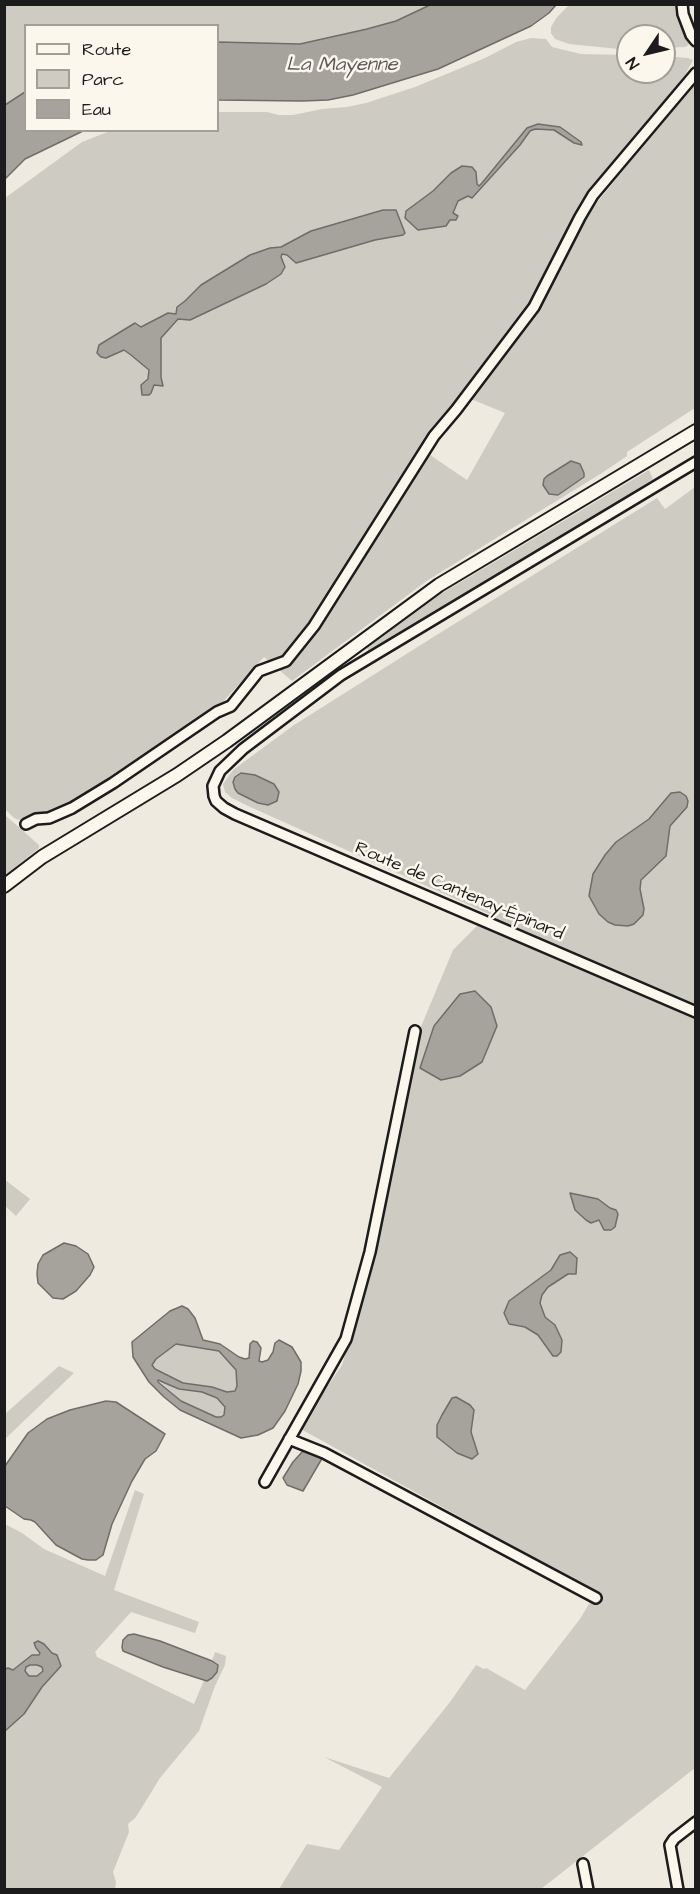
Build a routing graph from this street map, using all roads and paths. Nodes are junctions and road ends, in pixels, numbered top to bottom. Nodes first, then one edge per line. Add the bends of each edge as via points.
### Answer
1 (682, 4) edge
2 (696, 40) edge
3 (696, 73) edge
4 (696, 430) edge
5 (696, 462) edge
6 (26, 824) dead end
7 (4, 886) edge
8 (696, 1012) edge
9 (415, 1031) dead end
10 (289, 1439) junction
11 (265, 1482) dead end
12 (596, 1598) dead end
13 (696, 1822) edge
14 (583, 1864) dead end
15 (588, 1890) edge
16 (678, 1890) edge

1 - 2 street
3 - 6 street via 593,195 534,307 434,436 314,626 286,661 259,671 231,706 216,712 113,783 72,808
4 - 7 main road via 439,585 227,741 42,857
5 - 8 street, Route de Cantenay-Épinard via 341,675 243,749 220,771 213,786 214,796 235,814
9 - 10 street via 370,1252 346,1339
10 - 11 street
10 - 12 street via 324,1453
13 - 16 street via 670,1845
14 - 15 street

